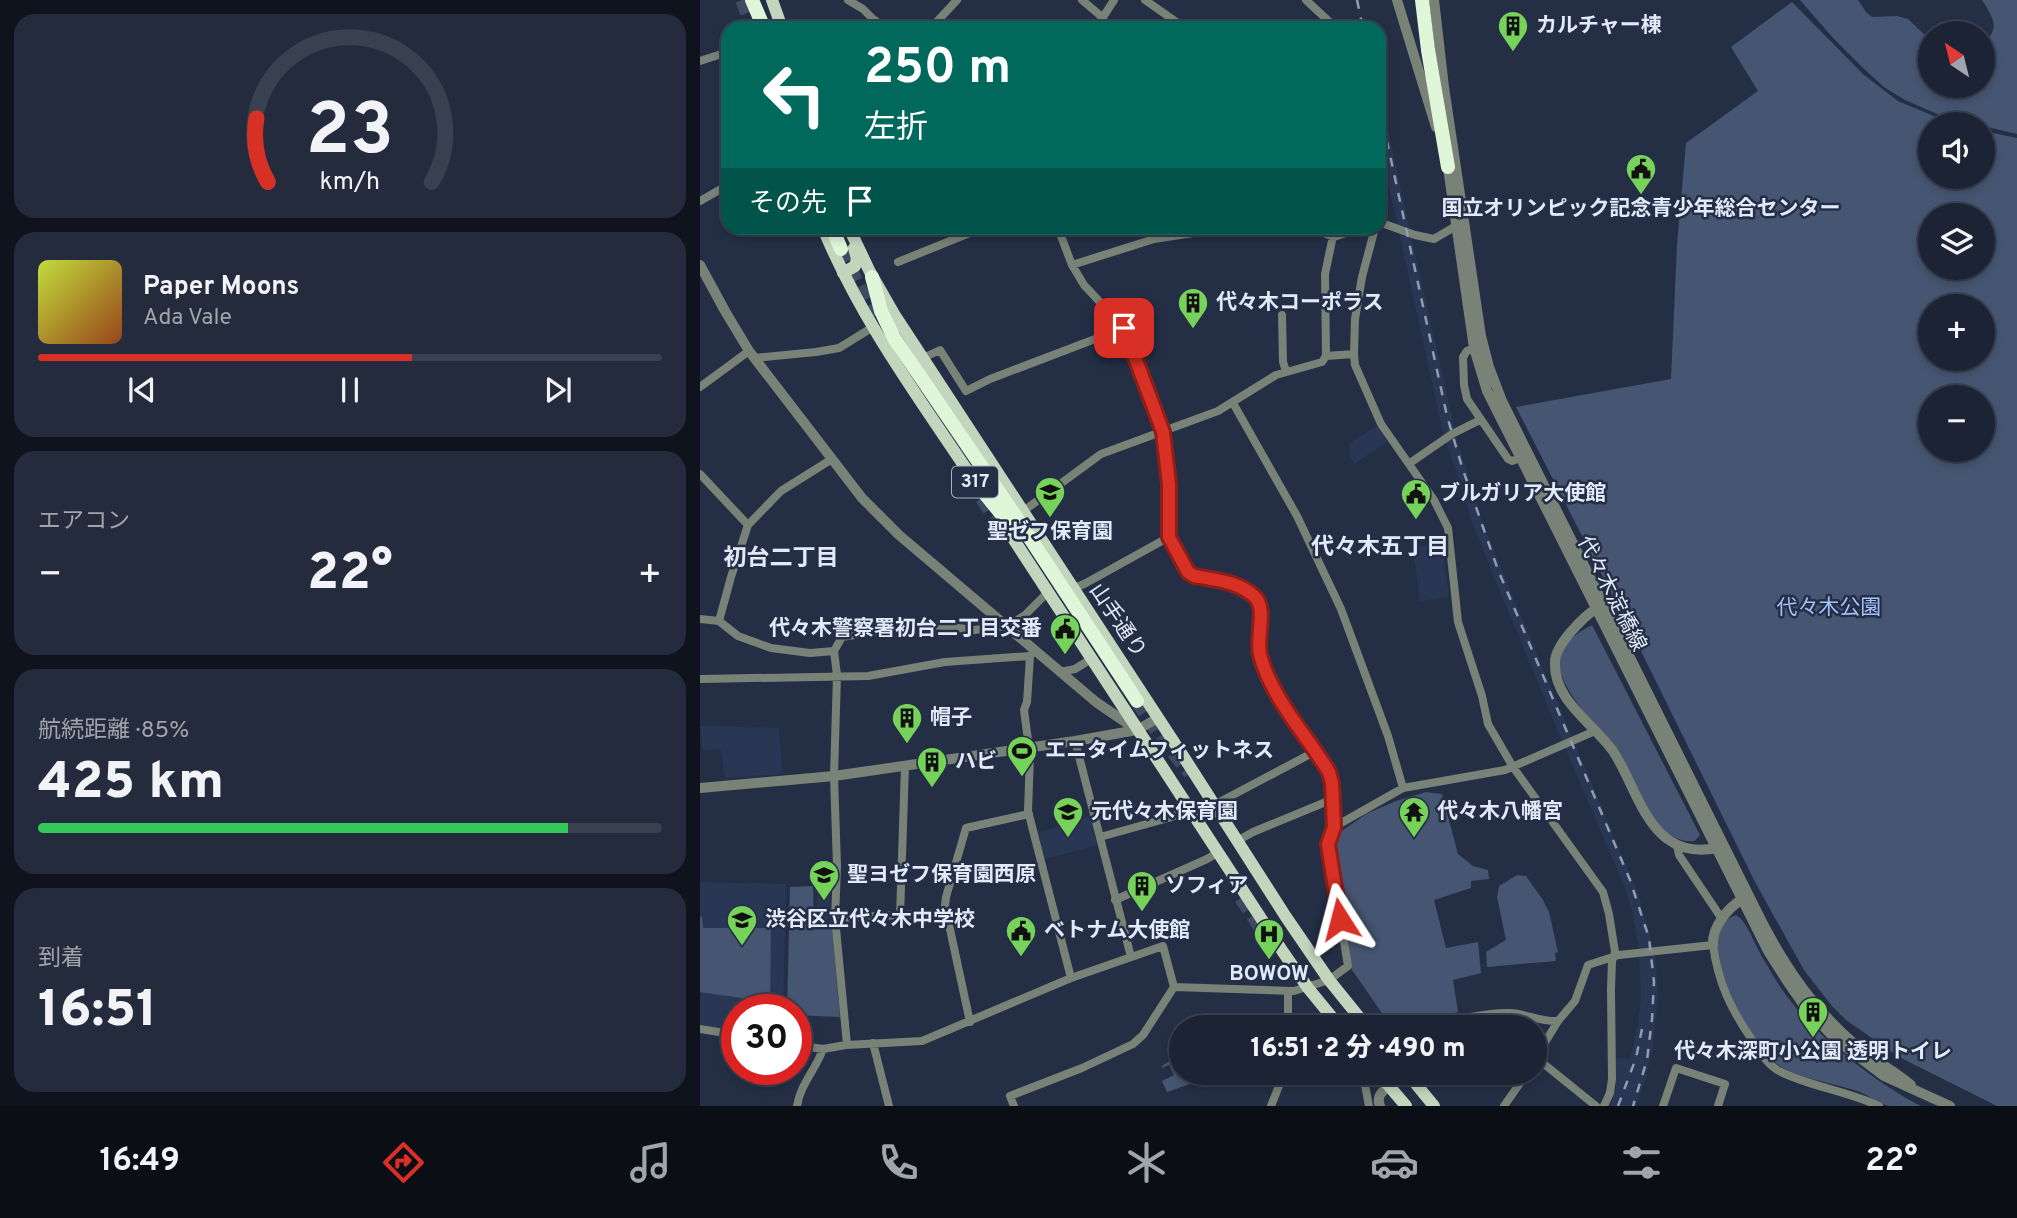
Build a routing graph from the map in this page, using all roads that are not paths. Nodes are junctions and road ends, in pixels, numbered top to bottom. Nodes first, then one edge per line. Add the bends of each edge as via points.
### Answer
1 (745, 0) edge
2 (752, 0) edge
3 (761, 0) edge
4 (772, 0) edge
5 (848, 0) edge
6 (957, 0) edge
7 (1082, 0) edge
8 (1114, 0) edge
9 (1145, 0) edge
10 (1306, 0) edge
11 (1397, 0) edge
12 (1422, 0) edge
13 (1434, 0) edge
14 (858, 2) edge
15 (1102, 16) junction
16 (753, 21) edge
17 (761, 21) edge
18 (769, 21) edge
19 (780, 21) edge
20 (876, 21) edge
21 (938, 21) edge
22 (1100, 21) edge
23 (1175, 21) edge
24 (1328, 21) edge
25 (721, 54) edge
26 (700, 61) edge
27 (1448, 167) junction
28 (721, 190) edge
29 (700, 201) edge
30 (1386, 225) edge
31 (1456, 226) junction
32 (826, 235) edge
33 (836, 235) edge
34 (841, 235) edge
35 (851, 235) edge
36 (852, 235) edge
37 (965, 235) edge
38 (1061, 235) edge
39 (1172, 235) edge
40 (1332, 235) edge
41 (1373, 235) edge
42 (898, 262) dead end
43 (700, 265) edge
44 (1072, 265) junction
45 (843, 273) junction
46 (872, 277) junction
47 (1282, 315) dead end
48 (873, 327) junction
49 (1124, 328) junction
50 (1474, 348) junction
51 (752, 354) junction
52 (1354, 354) junction
53 (1326, 356) junction
54 (923, 358) junction
55 (1286, 371) junction
56 (700, 387) edge
57 (1233, 403) junction
58 (1480, 420) junction
59 (1163, 432) junction
60 (1524, 456) junction
61 (832, 459) junction
62 (1410, 463) junction
63 (700, 474) edge
64 (974, 479) junction
65 (1023, 512) junction
66 (748, 525) junction
67 (1169, 537) junction
68 (1073, 589) junction
69 (1048, 593) junction
70 (1597, 608) junction
71 (700, 619) edge
72 (719, 621) junction
73 (1008, 626) junction
74 (834, 651) junction
75 (1033, 653) junction
76 (1091, 659) junction
77 (1060, 672) junction
78 (837, 675) junction
79 (700, 678) edge
80 (1158, 718) junction
81 (1137, 730) junction
82 (1594, 732) junction
83 (1075, 741) junction
84 (1029, 748) junction
85 (1316, 751) junction
86 (1185, 759) junction
87 (905, 766) junction
88 (1513, 767) junction
89 (834, 776) junction
90 (700, 788) edge
91 (1403, 788) junction
92 (1333, 799) junction
93 (1214, 805) junction
94 (1192, 806) junction
95 (1029, 814) junction
96 (1334, 827) junction
97 (1100, 837) junction
98 (1237, 841) junction
99 (1677, 845) junction
100 (1215, 847) junction
101 (1717, 848) junction
102 (1266, 884) junction
103 (1742, 899) junction
104 (1115, 900) junction
105 (947, 913) junction
106 (900, 916) junction
107 (835, 918) junction
108 (1722, 919) junction
109 (1713, 945) junction
110 (1283, 952) junction
111 (1131, 957) junction
112 (1614, 957) junction
113 (1071, 978) junction
114 (1329, 981) junction
115 (1174, 988) junction
116 (1308, 988) junction
117 (1288, 992) junction
118 (1288, 1015) edge
119 (1330, 1015) edge
120 (1357, 1015) edge
121 (1480, 1015) edge
122 (1521, 1015) edge
123 (1547, 1020) edge
124 (1558, 1021) junction
125 (970, 1022) junction
126 (700, 1029) edge
127 (721, 1032) edge
128 (1547, 1039) edge
129 (873, 1043) junction
130 (847, 1045) junction
131 (812, 1047) edge
132 (823, 1049) junction
133 (1547, 1068) edge
134 (1280, 1085) edge
135 (1365, 1085) edge
136 (1416, 1085) edge
137 (1519, 1085) edge
138 (1389, 1086) joint
139 (1917, 1090) junction
140 (1274, 1105) edge
141 (797, 1106) edge
142 (889, 1106) edge
143 (1014, 1106) edge
144 (1368, 1106) edge
145 (1380, 1106) edge
146 (1406, 1106) edge
147 (1434, 1106) edge
148 (1504, 1106) edge
149 (1596, 1106) edge
150 (1604, 1106) edge
151 (1663, 1106) edge
152 (1718, 1106) edge
153 (1879, 1106) edge
154 (1950, 1106) edge

1 - 16 main road
2 - 17 highway
3 - 18 highway
4 - 19 main road
5 - 14 street
6 - 21 street
7 - 15 street
8 - 15 street
9 - 23 street
10 - 24 street
11 - 27 street, 代々木淀橋線
12 - 27 highway
13 - 60 street, 代々木淀橋線 via 1480,336
14 - 20 street
15 - 22 street
25 - 26 street
27 - 31 street, 代々木淀橋線
28 - 29 street
30 - 31 street via 1434,239
31 - 50 street, 代々木淀橋線
32 - 45 main road, 山手通り / 317
33 - 34 highway via 844,248
35 - 45 main road via 857,259 855,266
36 - 46 main road, 山手通り / 317
37 - 42 street
38 - 44 street
39 - 44 street
40 - 53 street via 1325,274
41 - 52 street via 1355,319
43 - 51 street
44 - 49 street
45 - 48 main road, 山手通り / 317
46 - 54 main road, 山手通り / 317
46 - 64 highway via 894,338 1016,517 1134,704 1032,554
47 - 55 street
48 - 51 street via 839,348
48 - 64 main road, 山手通り / 317
49 - 54 street via 966,391 940,350
49 - 59 street
50 - 58 street via 1463,357 1464,385
50 - 60 street, 代々木淀橋線 via 1487,391
51 - 56 street
51 - 61 street
52 - 53 street
52 - 62 street via 1381,425
53 - 55 street via 1322,362
54 - 65 main road, 山手通り / 317
55 - 57 street
57 - 59 street
57 - 91 street via 1297,516 1341,609
58 - 60 street via 1508,459
58 - 62 street
59 - 65 street via 1101,454
59 - 67 street
60 - 70 street, 代々木淀橋線
60 - 139 street, 代々木淀橋線 via 1787,968 1841,1033
61 - 66 street via 781,491
61 - 73 street via 899,535
62 - 88 street via 1448,528 1458,622 1488,724
63 - 66 street
64 - 69 main road, 山手通り / 317
65 - 68 main road, 山手通り / 317
66 - 72 street
67 - 68 street
67 - 85 street via 1188,572 1239,585 1257,599 1261,610 1259,651 1266,673
68 - 80 main road, 山手通り / 317
69 - 73 street
69 - 76 main road, 山手通り / 317
70 - 82 street via 1555,656 1559,684
70 - 101 street, 代々木淀橋線
71 - 72 street
72 - 74 street via 738,636 771,648
73 - 74 street via 974,630 925,624 842,637
73 - 75 street
74 - 78 street
75 - 77 street
75 - 78 street via 868,676
75 - 84 street via 1024,710
76 - 77 street
76 - 81 main road, 山手通り / 317
77 - 81 street
78 - 79 street
78 - 89 street
80 - 81 street
80 - 86 main road, 山手通り / 317
81 - 83 street
81 - 94 main road, 山手通り / 317
82 - 88 street
82 - 99 street via 1611,748 1659,831
83 - 84 street
83 - 97 street
84 - 87 street
84 - 95 street
85 - 92 street via 1329,772
85 - 93 street
86 - 93 main road, 山手通り / 317
86 - 94 main road via 1176,758 1170,766
87 - 89 street
87 - 106 street
88 - 91 street
88 - 112 street via 1603,892
89 - 90 street
89 - 107 street
91 - 96 street
92 - 96 street
92 - 98 street
93 - 98 main road, 山手通り / 317
94 - 97 street via 1172,817
94 - 100 main road, 山手通り / 317
95 - 105 street via 967,828 944,902
95 - 113 street
96 - 114 street via 1328,844 1348,966
97 - 104 street
98 - 102 main road, 山手通り / 317
99 - 101 street via 1700,851
99 - 108 street
100 - 104 street via 1207,859
100 - 110 main road, 山手通り / 317
101 - 103 street, 代々木淀橋線
102 - 110 main road via 1297,948
102 - 114 main road, 山手通り / 317
103 - 108 street
103 - 139 street, 代々木淀橋線 via 1777,966 1819,1022 1870,1066
104 - 111 street
105 - 106 street
105 - 125 street
106 - 107 street
107 - 130 street
108 - 109 street
109 - 112 street
109 - 153 street via 1730,1005 1772,1068
110 - 116 main road, 山手通り / 317
111 - 113 street
111 - 115 street via 1163,946
112 - 124 street via 1588,965 1574,1001
112 - 150 street via 1612,1079
113 - 125 street
114 - 116 street
114 - 120 main road, 山手通り / 317
115 - 117 street
115 - 143 street via 1133,1044 1010,1097
116 - 117 street
116 - 119 main road, 山手通り / 317
117 - 118 street
121 - 122 street
123 - 124 street
124 - 128 street
125 - 129 street via 922,1041
126 - 127 street
129 - 130 street
129 - 142 street
130 - 132 street
131 - 132 street
132 - 141 street via 799,1092
133 - 149 street
134 - 140 street
135 - 144 street
136 - 147 main road
137 - 148 street
138 - 145 street via 1380,1095
138 - 146 main road
139 - 154 street, 代々木淀橋線
151 - 152 street via 1676,1068 1725,1084

